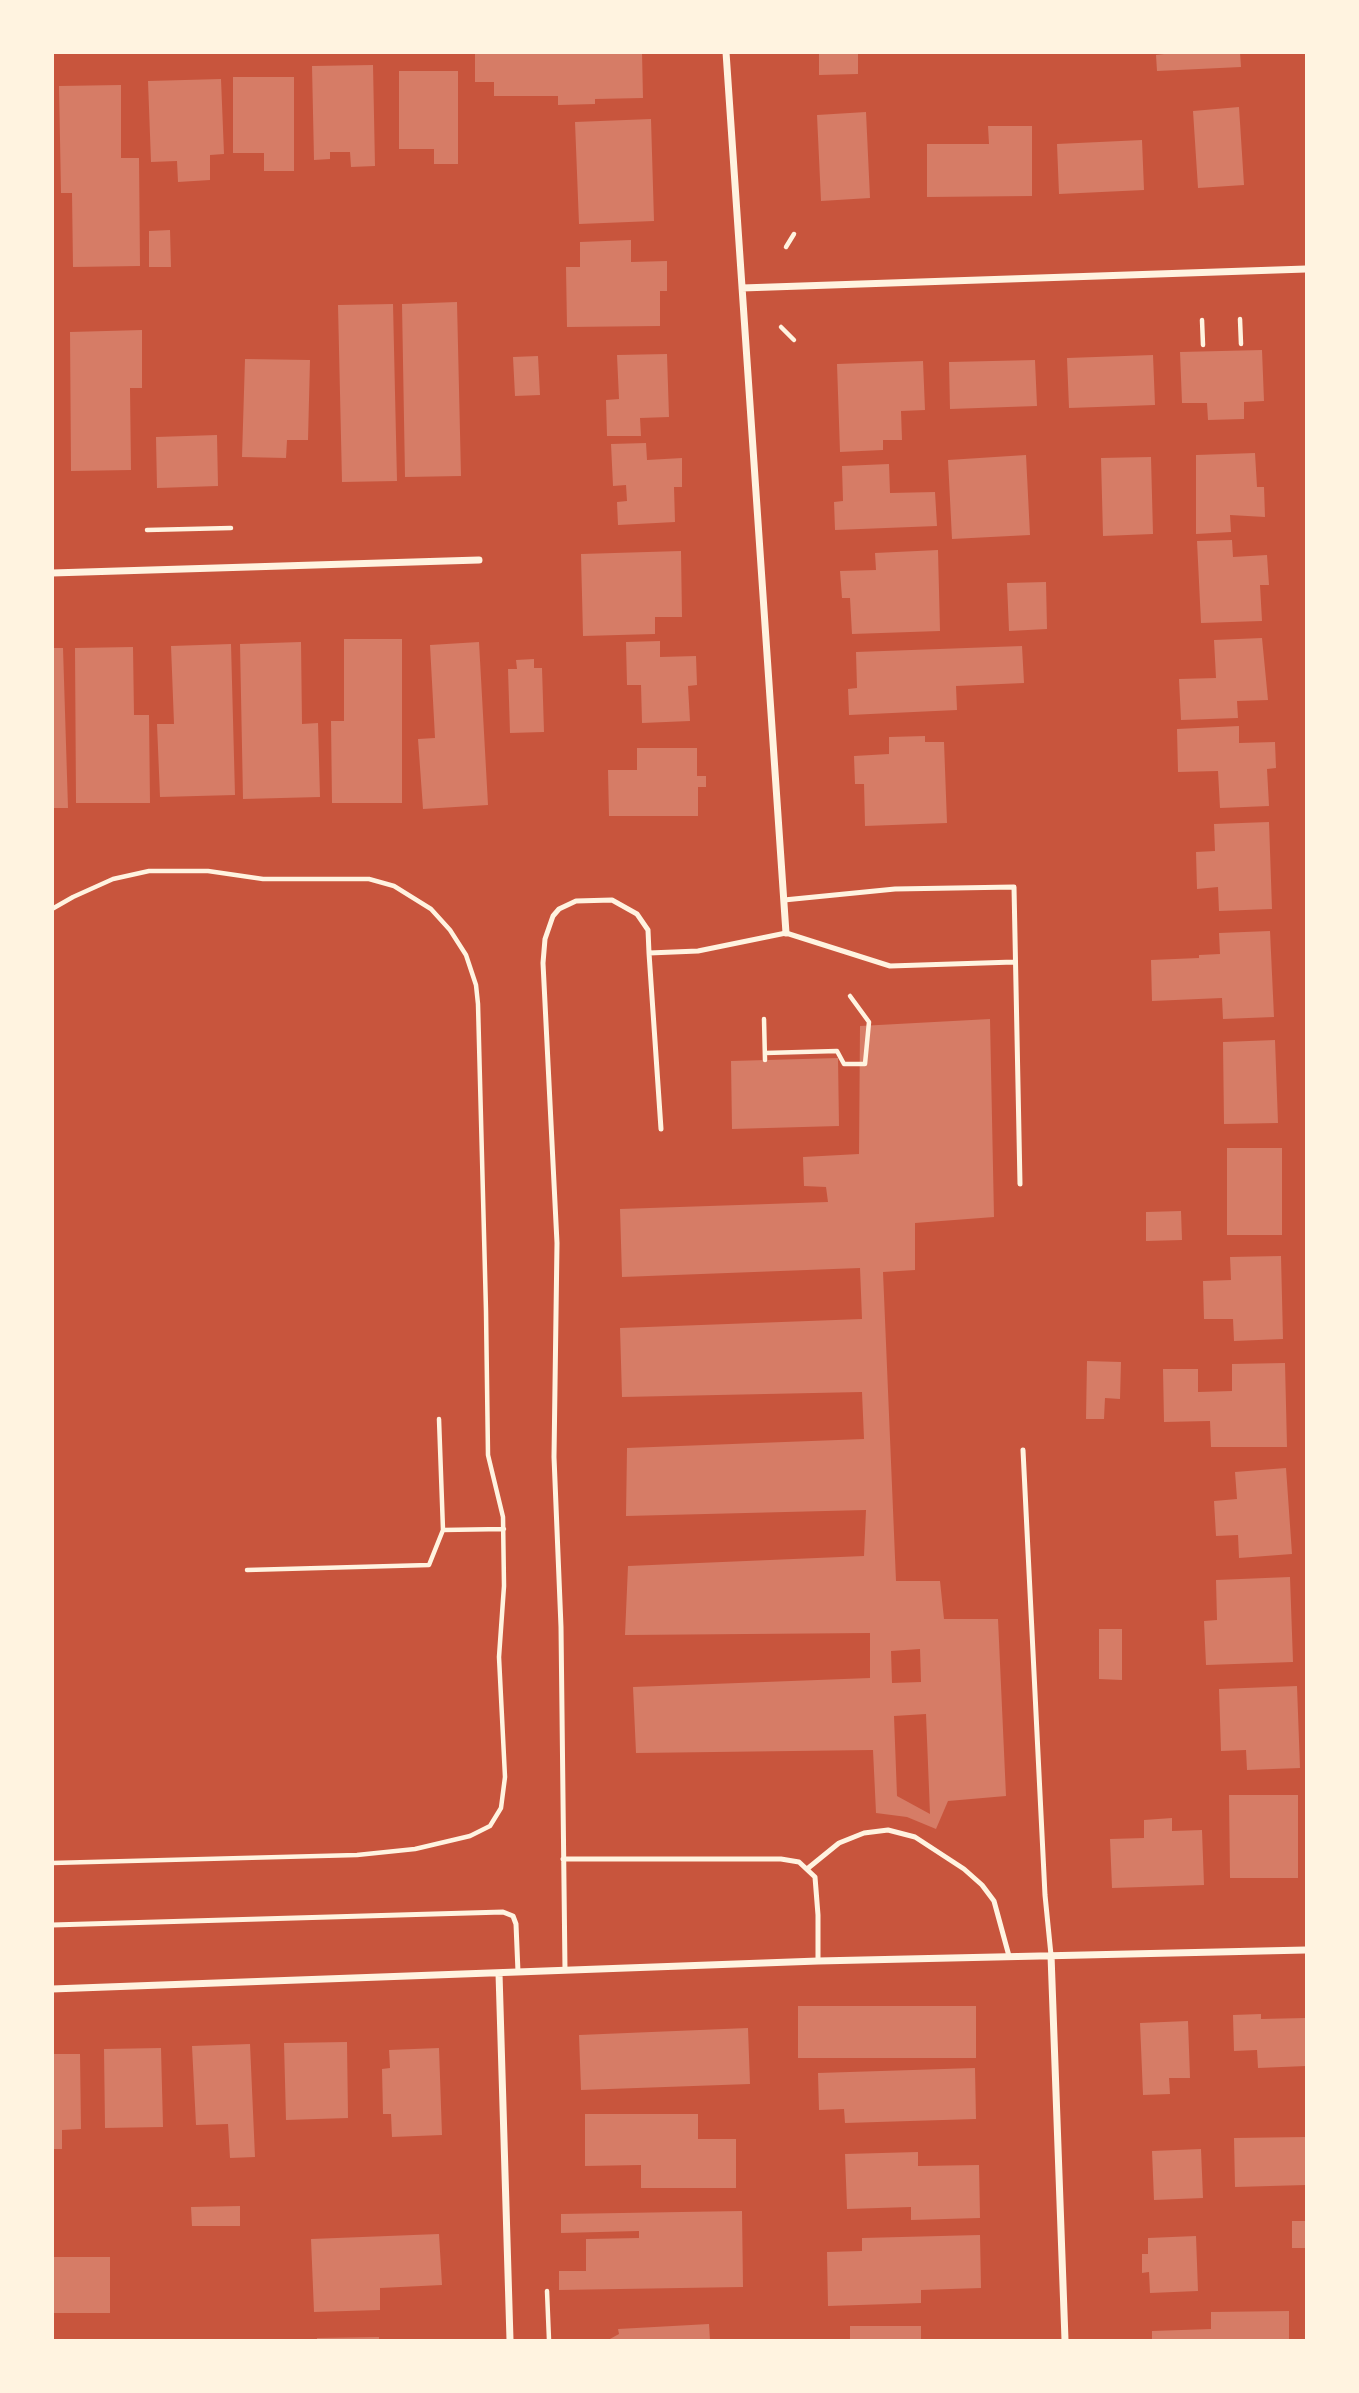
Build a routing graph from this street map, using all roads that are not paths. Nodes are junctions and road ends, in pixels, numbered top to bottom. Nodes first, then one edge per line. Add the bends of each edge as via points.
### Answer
1 (726, 52) edge
2 (1307, 269) edge
3 (742, 288) junction
4 (479, 560) dead end
5 (52, 573) edge
6 (784, 900) junction
7 (786, 933) junction
8 (649, 953) junction
9 (1014, 962) junction
10 (661, 1129) dead end
11 (1020, 1184) dead end
12 (1023, 1450) dead end
13 (563, 1859) junction
14 (807, 1869) junction
15 (52, 1925) edge
16 (1307, 1950) edge
17 (1051, 1955) junction
18 (1009, 1956) junction
19 (818, 1961) junction
20 (565, 1970) junction
21 (517, 1972) junction
22 (499, 1973) junction
23 (52, 1989) edge
24 (510, 2340) edge
25 (1065, 2340) edge

1 - 3 street
2 - 3 street
3 - 6 street
4 - 5 street
6 - 7 street
6 - 9 lane via 895,889 1014,887
7 - 8 lane via 698,951
7 - 9 lane via 890,966
8 - 10 lane
8 - 13 lane via 648,930 637,914 612,900 576,901 559,909 544,951 558,1243 554,1457
9 - 11 lane
12 - 17 lane
13 - 14 lane via 780,1859 799,1862
13 - 20 lane
14 - 18 lane via 839,1843 864,1833 888,1829 915,1837 964,1869 994,1900
14 - 19 lane via 815,1877
15 - 21 lane via 503,1912 513,1916 516,1924
16 - 17 street
17 - 18 street
17 - 25 street
18 - 19 street
19 - 20 street
20 - 21 street
21 - 22 street
22 - 23 street
22 - 24 street

